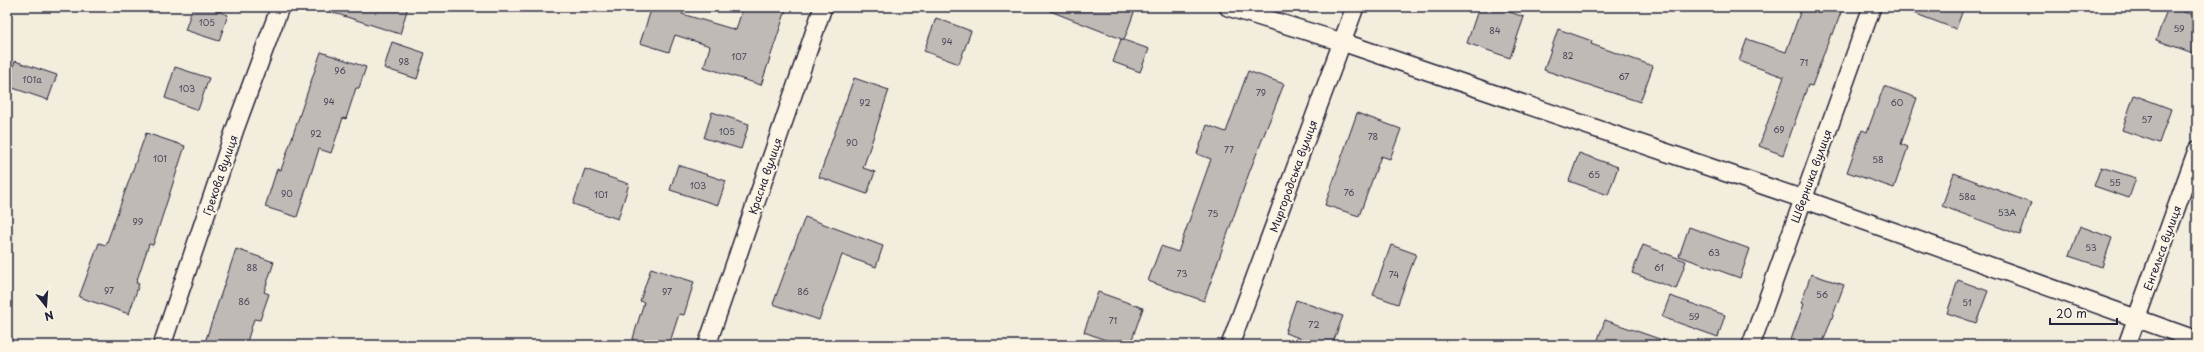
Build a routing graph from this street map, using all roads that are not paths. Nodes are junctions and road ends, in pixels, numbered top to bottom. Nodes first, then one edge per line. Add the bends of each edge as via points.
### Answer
1 (280, 7) edge
2 (823, 7) edge
3 (1228, 7) edge
4 (1355, 7) edge
5 (1872, 7) edge
6 (1342, 42) junction
7 (2197, 150) edge
8 (1803, 199) junction
9 (2137, 317) junction
10 (2197, 340) edge
11 (162, 345) edge
12 (707, 345) edge
13 (1230, 345) edge
14 (1751, 345) edge
15 (2127, 345) edge

1 - 11 street, Грекова вулиця via 235,129
2 - 12 street, Красна вулиця
3 - 6 street
4 - 6 street, Миргородська вулиця
5 - 8 street, Шверника вулиця
6 - 8 street
6 - 13 street, Миргородська вулиця
7 - 9 street, Енгельса вулиця
8 - 9 street
8 - 14 street, Шверника вулиця
9 - 10 street
9 - 15 street, Енгельса вулиця

